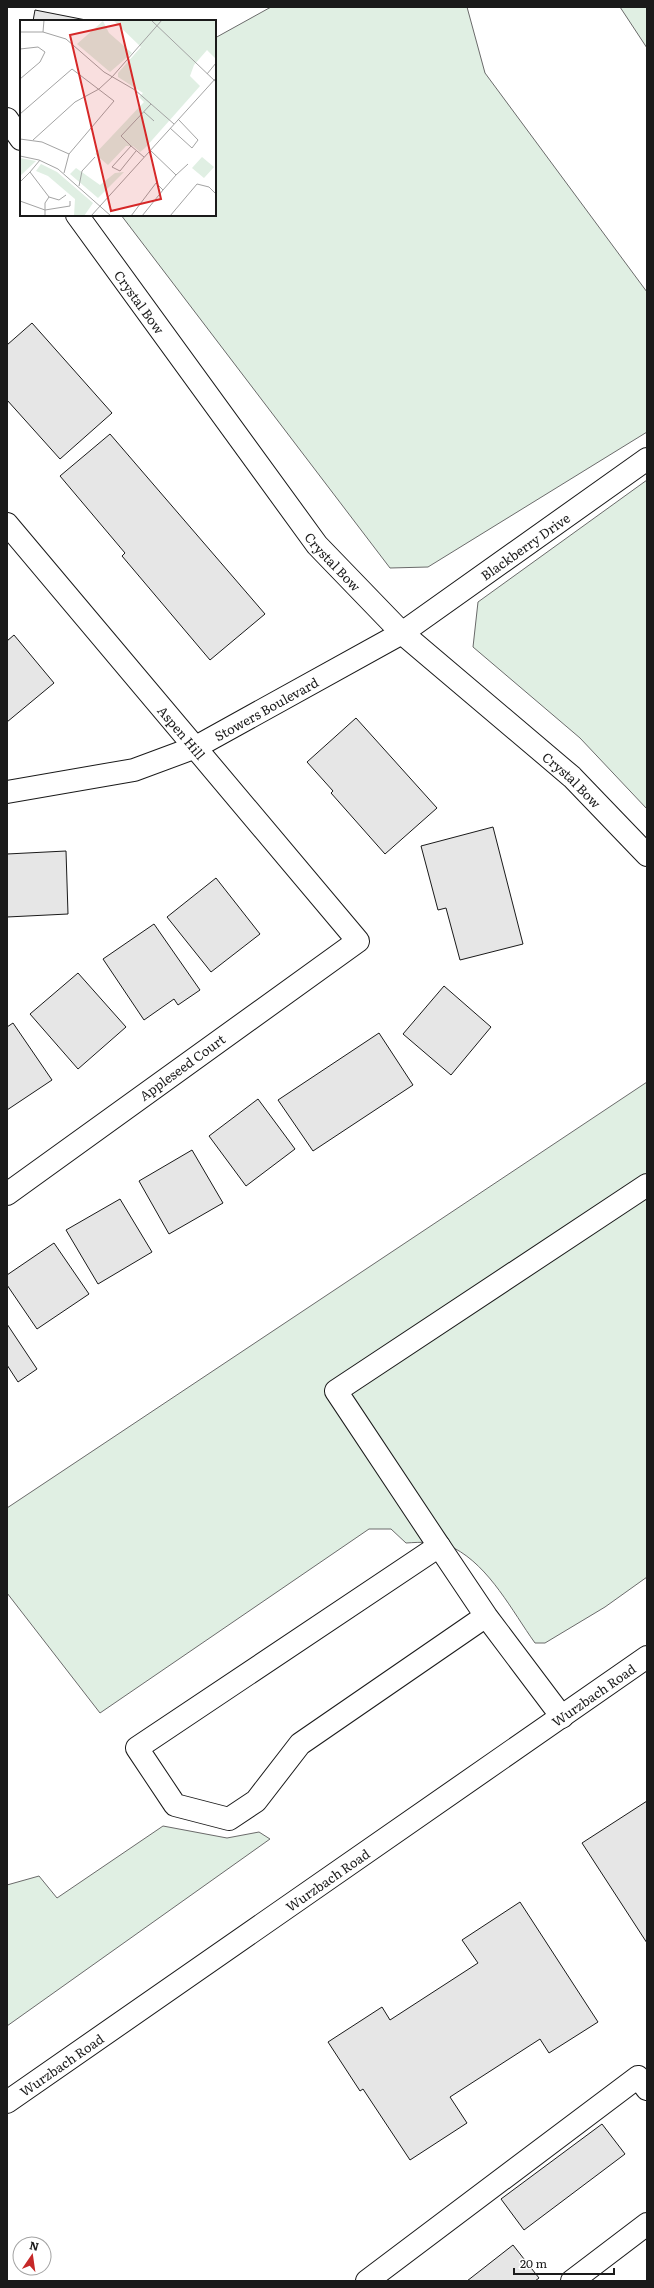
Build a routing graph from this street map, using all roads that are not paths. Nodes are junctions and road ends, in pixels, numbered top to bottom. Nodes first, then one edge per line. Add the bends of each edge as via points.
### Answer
1 (7, 119) edge
2 (20, 137) edge
3 (78, 216) edge
4 (647, 459) edge
5 (7, 524) edge
6 (402, 633) junction
7 (196, 747) junction
8 (7, 792) edge
9 (647, 855) edge
10 (358, 941) joint
11 (647, 1185) edge
12 (7, 1194) edge
13 (438, 1546) junction
14 (486, 1616) junction
15 (647, 1657) edge
16 (562, 1717) junction
17 (647, 2089) edge
18 (7, 2102) edge
19 (647, 2224) edge
20 (367, 2281) edge
21 (572, 2281) edge

1 - 2 street
3 - 6 street, Crystal Bow via 317,545
4 - 6 street, Blackberry Drive
5 - 7 street, Aspen Hill
6 - 7 street, Stowers Boulevard
6 - 9 street, Crystal Bow via 572,777
7 - 8 street, Stowers Boulevard via 134,770
7 - 10 street, Aspen Hill
10 - 12 street, Appleseed Court
11 - 13 street via 336,1391
13 - 14 street
13 - 14 street via 137,1748 176,1805 229,1819 256,1801 300,1744
14 - 16 street
15 - 16 street, Wurzbach Road
16 - 18 street, Wurzbach Road
17 - 20 street via 638,2077
19 - 21 street

